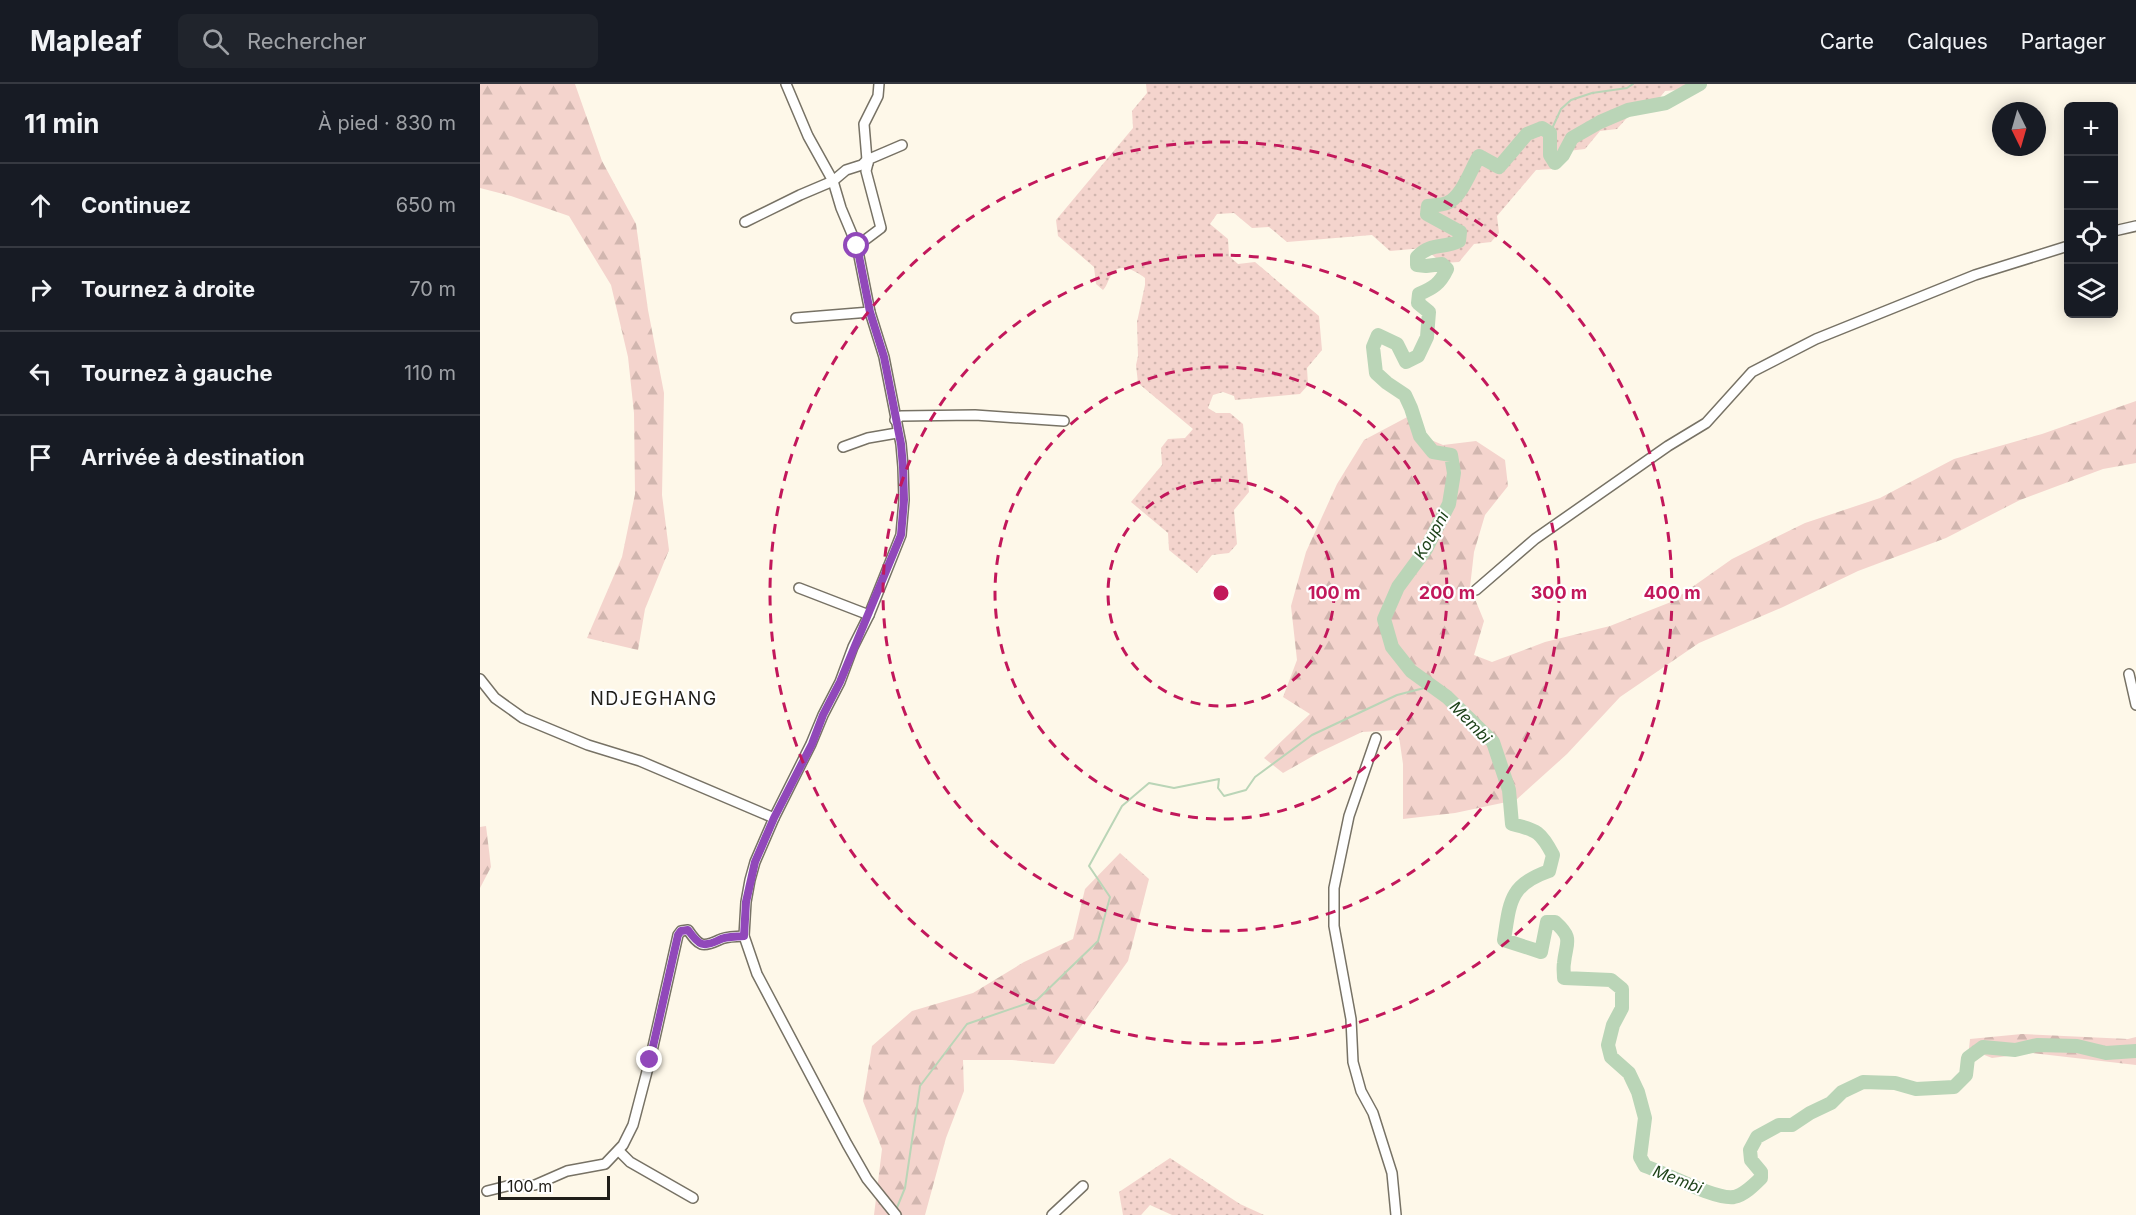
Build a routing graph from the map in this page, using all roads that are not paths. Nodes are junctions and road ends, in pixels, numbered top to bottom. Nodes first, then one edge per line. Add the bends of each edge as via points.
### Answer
1 (786, 84) edge
2 (879, 84) edge
3 (903, 145) dead end
4 (867, 162) junction
5 (834, 181) junction
6 (745, 222) dead end
7 (2136, 226) edge
8 (2118, 230) edge
9 (857, 246) junction
10 (2064, 247) edge
11 (870, 312) junction
12 (796, 318) dead end
13 (895, 420) junction
14 (1064, 421) dead end
15 (897, 433) junction
16 (843, 447) dead end
17 (800, 588) dead end
18 (1476, 590) dead end
19 (869, 615) junction
20 (2129, 674) dead end
21 (480, 679) edge
22 (2136, 705) edge
23 (1376, 738) dead end
24 (774, 818) junction
25 (744, 936) junction
26 (619, 1151) junction
27 (1083, 1186) dead end
28 (487, 1191) dead end
29 (693, 1198) dead end
30 (897, 1215) edge
31 (1053, 1215) edge
32 (1396, 1215) edge

1 - 5 street via 808,136
2 - 4 street via 878,96 864,124
3 - 4 street
4 - 5 street via 846,170
4 - 9 street via 881,228
5 - 6 street
5 - 9 street
7 - 8 street
9 - 11 street
10 - 18 street via 1975,275 1816,339 1752,372 1706,423 1535,539
11 - 12 street
11 - 13 street via 884,357
13 - 14 street via 901,416 975,415
13 - 15 street
15 - 16 street
15 - 19 street via 903,467 901,535
17 - 19 street
19 - 24 street via 812,744
20 - 22 street
21 - 24 street via 495,698 523,718 640,761
23 - 32 street via 1349,816 1334,888 1334,926 1352,1019 1353,1062 1392,1173
24 - 25 street via 750,880
25 - 26 street via 702,945 688,930 678,935 633,1125
25 - 30 street via 757,974 847,1144 867,1179
26 - 28 street via 605,1164 567,1171 535,1185
26 - 29 street
27 - 31 street

